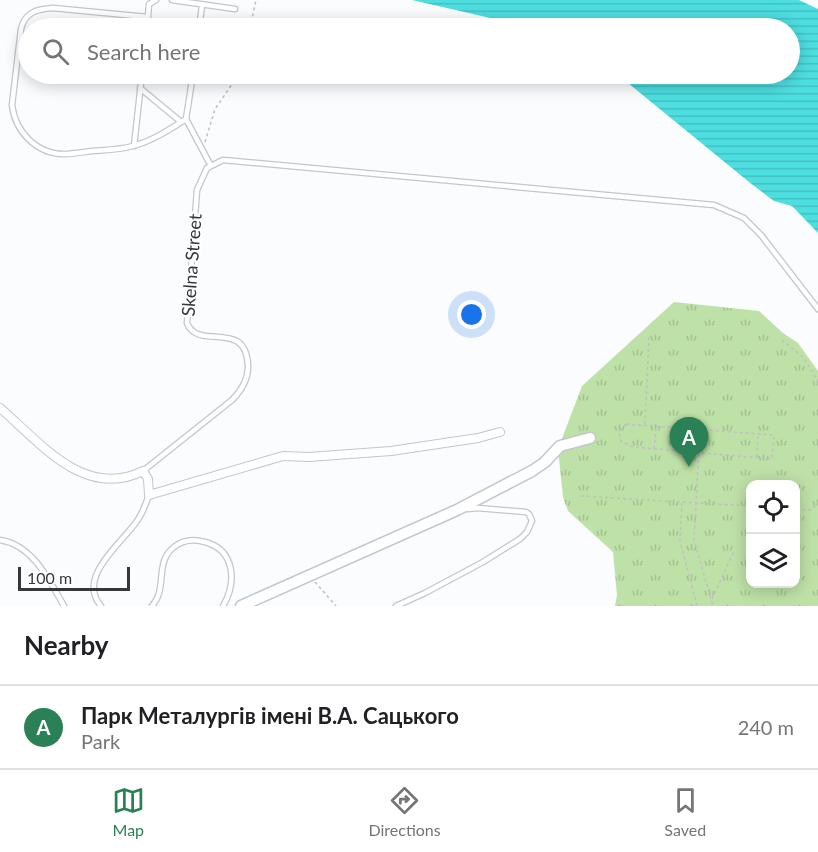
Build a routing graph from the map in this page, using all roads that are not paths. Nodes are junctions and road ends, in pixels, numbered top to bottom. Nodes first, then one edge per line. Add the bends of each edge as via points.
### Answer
1 (156, 0) edge
2 (172, 0) edge
3 (202, 6) junction
4 (235, 9) dead end
5 (147, 17) joint
6 (26, 18) edge
7 (200, 18) edge
8 (18, 54) edge
9 (141, 84) edge
10 (191, 84) edge
11 (140, 88) junction
12 (184, 121) junction
13 (134, 146) junction
14 (211, 166) junction
15 (818, 309) edge
16 (0, 408) edge
17 (500, 432) dead end
18 (590, 438) dead end
19 (143, 471) junction
20 (149, 495) junction
21 (457, 510) junction
22 (0, 540) edge
23 (64, 606) edge
24 (101, 606) edge
25 (152, 606) edge
26 (224, 606) edge
27 (241, 606) edge
28 (396, 606) edge

1 - 5 lane via 149,4
2 - 3 lane
3 - 4 lane
3 - 7 lane
5 - 6 lane via 53,8 35,10
8 - 13 lane via 12,105 21,130 33,144 62,154
9 - 11 lane
10 - 12 lane
11 - 12 lane
11 - 13 lane
12 - 13 lane
12 - 14 lane
14 - 15 lane via 223,160 714,205 744,218
14 - 19 lane, Skelna Street via 197,190 187,323 196,334 232,338 241,345 247,358 246,378 232,400
16 - 19 street, Skelna Street via 54,457 81,472 113,479
17 - 20 street via 391,451 283,456
18 - 21 street via 560,446 532,471
19 - 20 street
20 - 24 lane via 138,520 94,579 95,596
21 - 27 street
21 - 28 lane via 516,510 529,514 532,521 524,536 501,551
22 - 23 lane via 28,552 47,575
25 - 26 lane via 169,551 183,542 197,540 215,545 226,555 232,580

